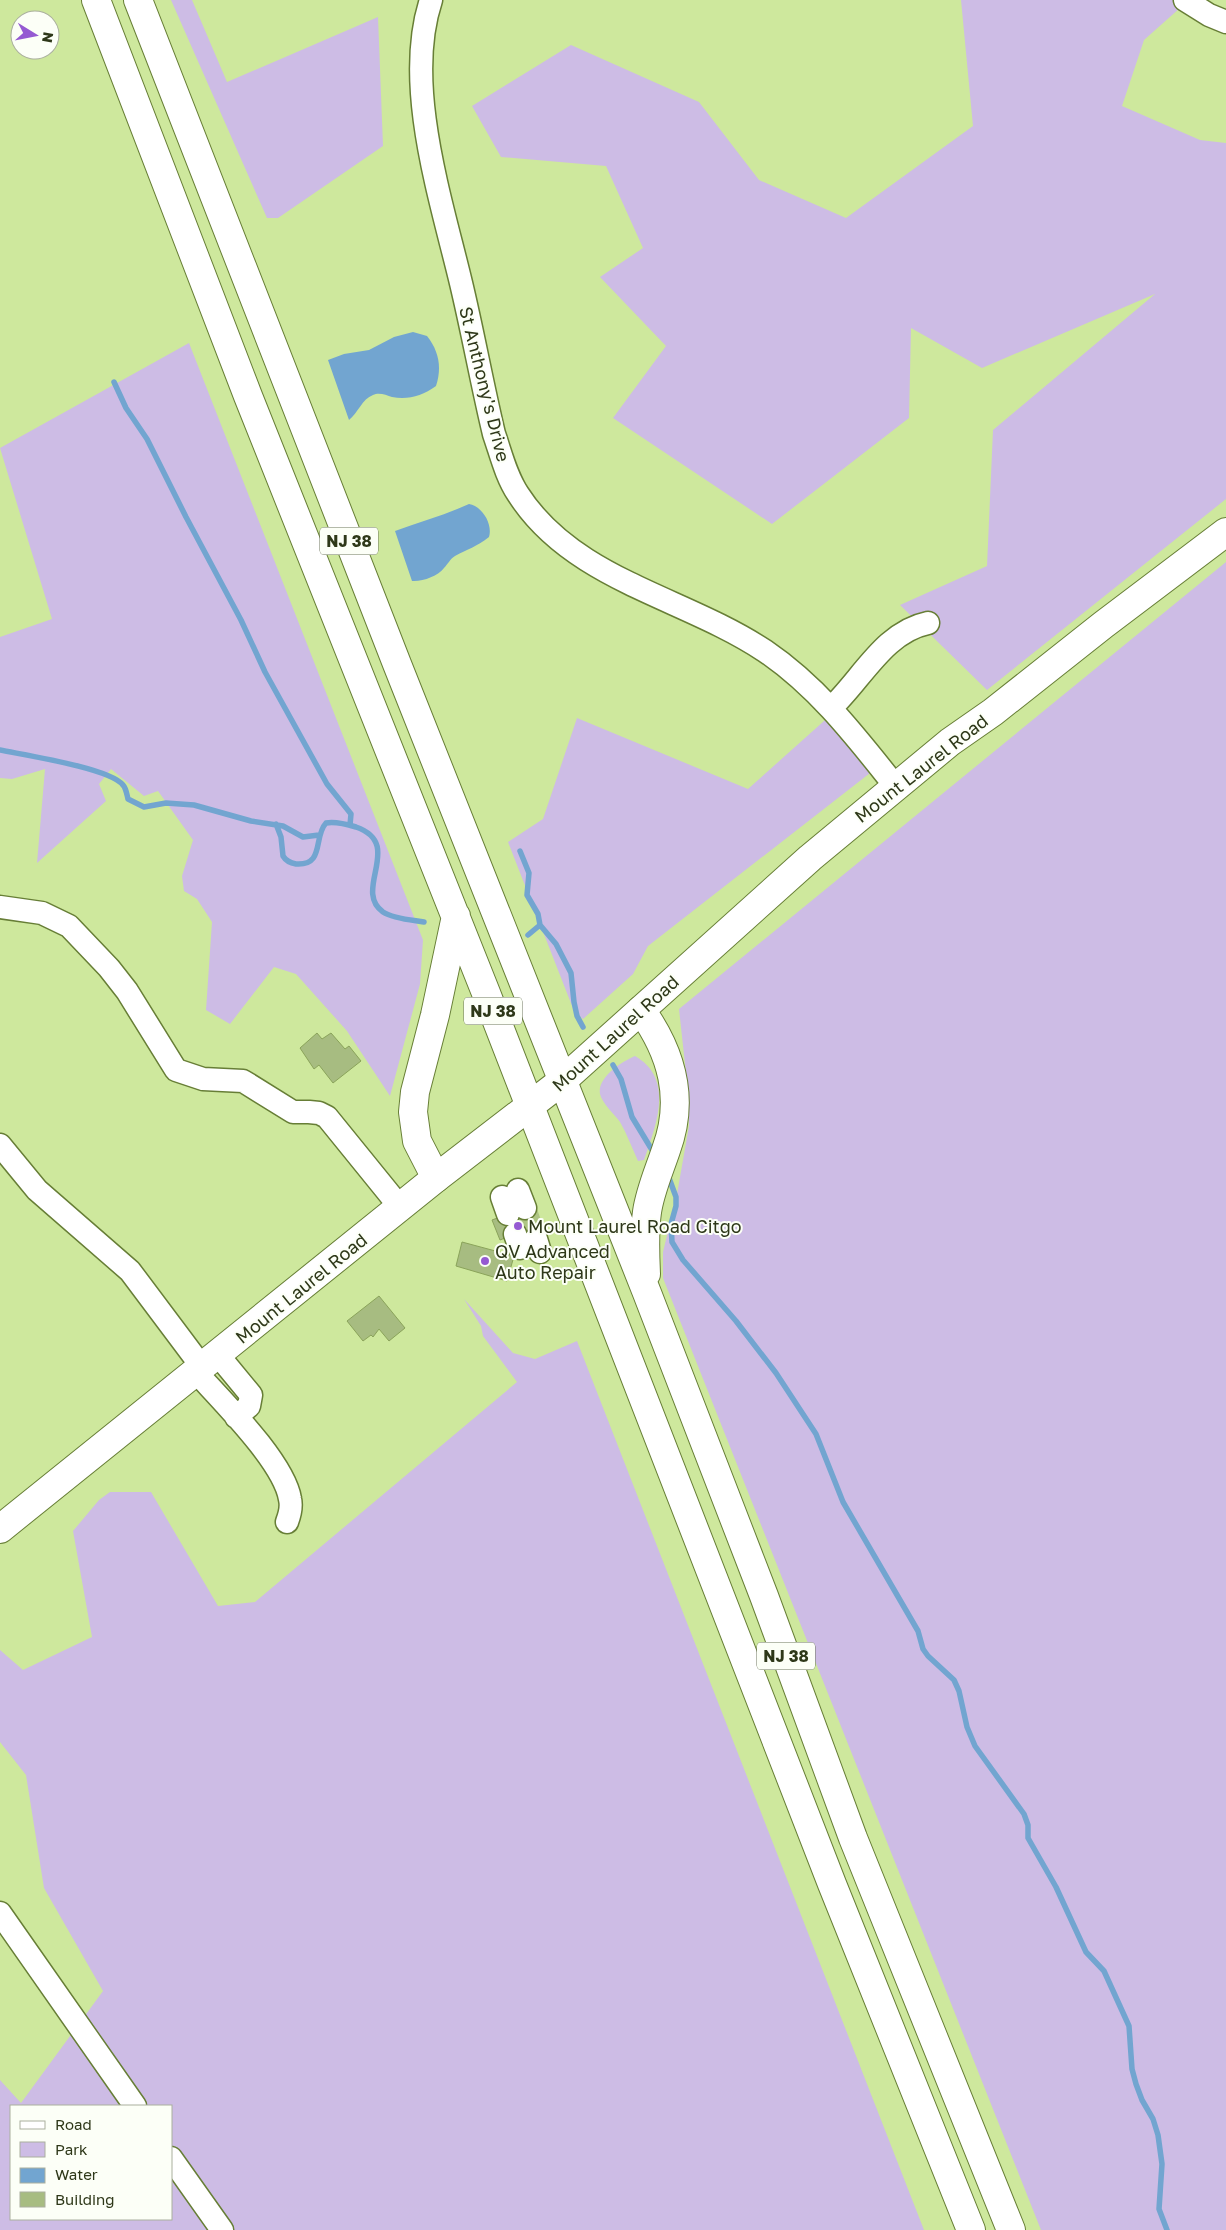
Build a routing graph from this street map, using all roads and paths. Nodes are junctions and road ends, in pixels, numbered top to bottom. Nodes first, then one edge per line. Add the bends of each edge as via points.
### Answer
1 (96, 0) edge
2 (138, 0) edge
3 (431, 0) edge
4 (1185, 0) edge
5 (1226, 22) edge
6 (1226, 532) edge
7 (928, 623) dead end
8 (831, 708) junction
9 (896, 786) junction
10 (0, 907) edge
11 (456, 916) junction
12 (641, 1010) junction
13 (562, 1081) junction
14 (530, 1106) junction
15 (4, 1159) edge
16 (436, 1178) junction
17 (400, 1207) junction
18 (647, 1293) junction
19 (205, 1364) junction
20 (287, 1522) dead end
21 (0, 1529) edge
22 (0, 1913) edge
23 (134, 2105) edge
24 (172, 2159) edge
25 (222, 2230) edge
26 (971, 2230) edge
27 (1011, 2230) edge

1 - 11 main road, NJ 38 via 251,405
2 - 13 main road, NJ 38
3 - 8 street, St Anthony's Drive via 421,41 427,132 494,434 517,493 555,538 581,556 763,649 790,668
4 - 5 street
6 - 9 main road, Mount Laurel Road
7 - 8 street via 917,625 890,643
8 - 9 street, St Anthony's Drive
9 - 12 main road, Mount Laurel Road via 810,858
10 - 17 street via 42,913 69,926 127,991 176,1070 203,1078 243,1081 293,1112 319,1113 327,1117
11 - 14 main road, NJ 38
11 - 16 main road via 413,1112 417,1141
12 - 13 main road, Mount Laurel Road
12 - 18 main road via 662,1045 676,1096 674,1122 647,1212
13 - 14 main road, Mount Laurel Road
13 - 18 main road, NJ 38
14 - 16 main road, Mount Laurel Road
14 - 26 main road, NJ 38 via 832,1884
15 - 19 street via 130,1271
16 - 17 main road, Mount Laurel Road
17 - 19 main road, Mount Laurel Road
18 - 27 main road, NJ 38 via 853,1838
19 - 20 street via 236,1417 274,1461 290,1498
19 - 21 main road, Mount Laurel Road
22 - 23 street
24 - 25 street

